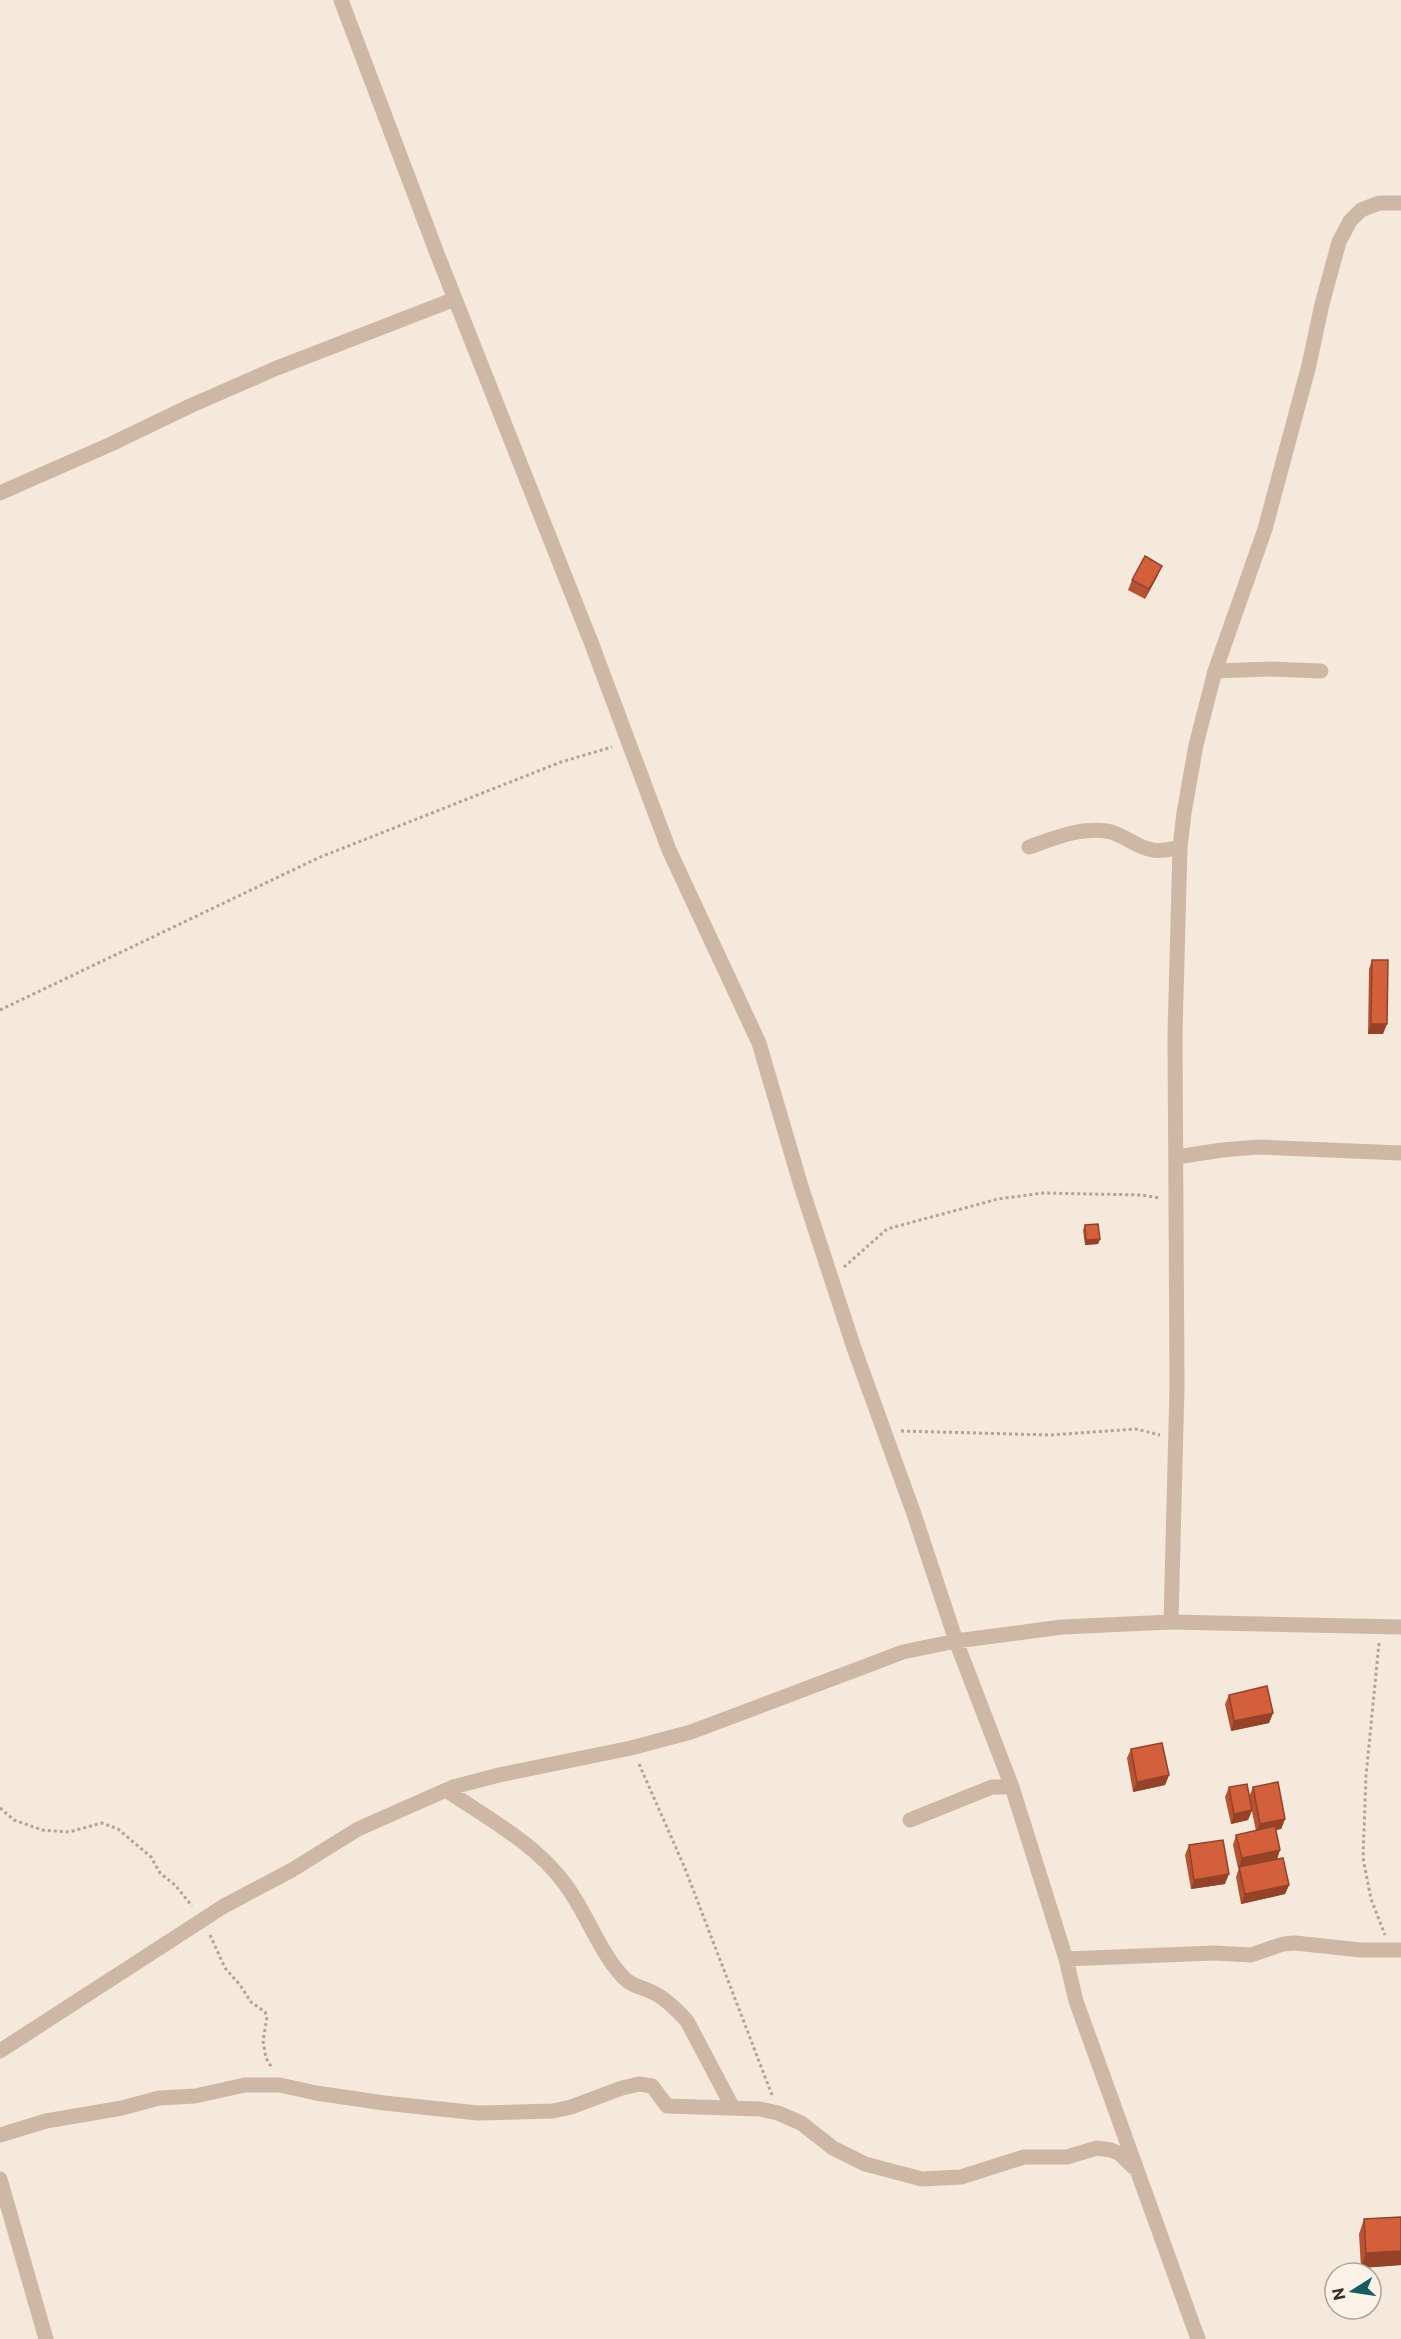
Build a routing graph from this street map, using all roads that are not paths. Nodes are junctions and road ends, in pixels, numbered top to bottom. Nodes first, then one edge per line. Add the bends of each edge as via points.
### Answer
1 (341, 0) edge
2 (1401, 203) edge
3 (455, 299) junction
4 (0, 493) edge
5 (1322, 671) dead end
6 (1215, 672) junction
7 (1029, 847) dead end
8 (1180, 847) junction
9 (1401, 1153) edge
10 (1177, 1157) junction
11 (1171, 1622) junction
12 (1401, 1627) edge
13 (956, 1641) junction
14 (1012, 1787) junction
15 (446, 1791) junction
16 (910, 1820) dead end
17 (1396, 1950) edge
18 (1066, 1959) junction
19 (0, 2051) edge
20 (733, 2108) junction
21 (0, 2135) edge
22 (1138, 2172) junction
23 (0, 2180) edge
24 (46, 2339) edge
25 (1198, 2339) edge

1 - 3 street
2 - 6 street via 1379,203 1361,210 1339,242 1265,529
3 - 4 street via 277,368
3 - 13 street via 669,850 759,1043 832,1279
5 - 6 street
6 - 8 street via 1196,745
7 - 8 street via 1084,831 1104,830 1153,851
8 - 10 street via 1175,1034
9 - 10 street via 1258,1147
10 - 11 street
11 - 12 street
11 - 13 street via 1062,1627
13 - 14 street
13 - 15 street via 903,1652 691,1732 499,1775
14 - 16 street via 978,1792
14 - 18 street
15 - 19 street via 358,1829 202,1920
15 - 20 street via 520,1840 554,1869 625,1979 653,1992 687,2021
17 - 18 street via 1295,1943 1251,1955
18 - 22 street via 1076,2001
20 - 21 street via 667,2106 646,2084 553,2111 478,2114 261,2084 159,2098 46,2121
20 - 22 street via 778,2113 801,2123 833,2148 865,2164 922,2179 961,2177 1024,2157 1067,2157 1097,2148 1120,2154
22 - 25 street
23 - 24 street

